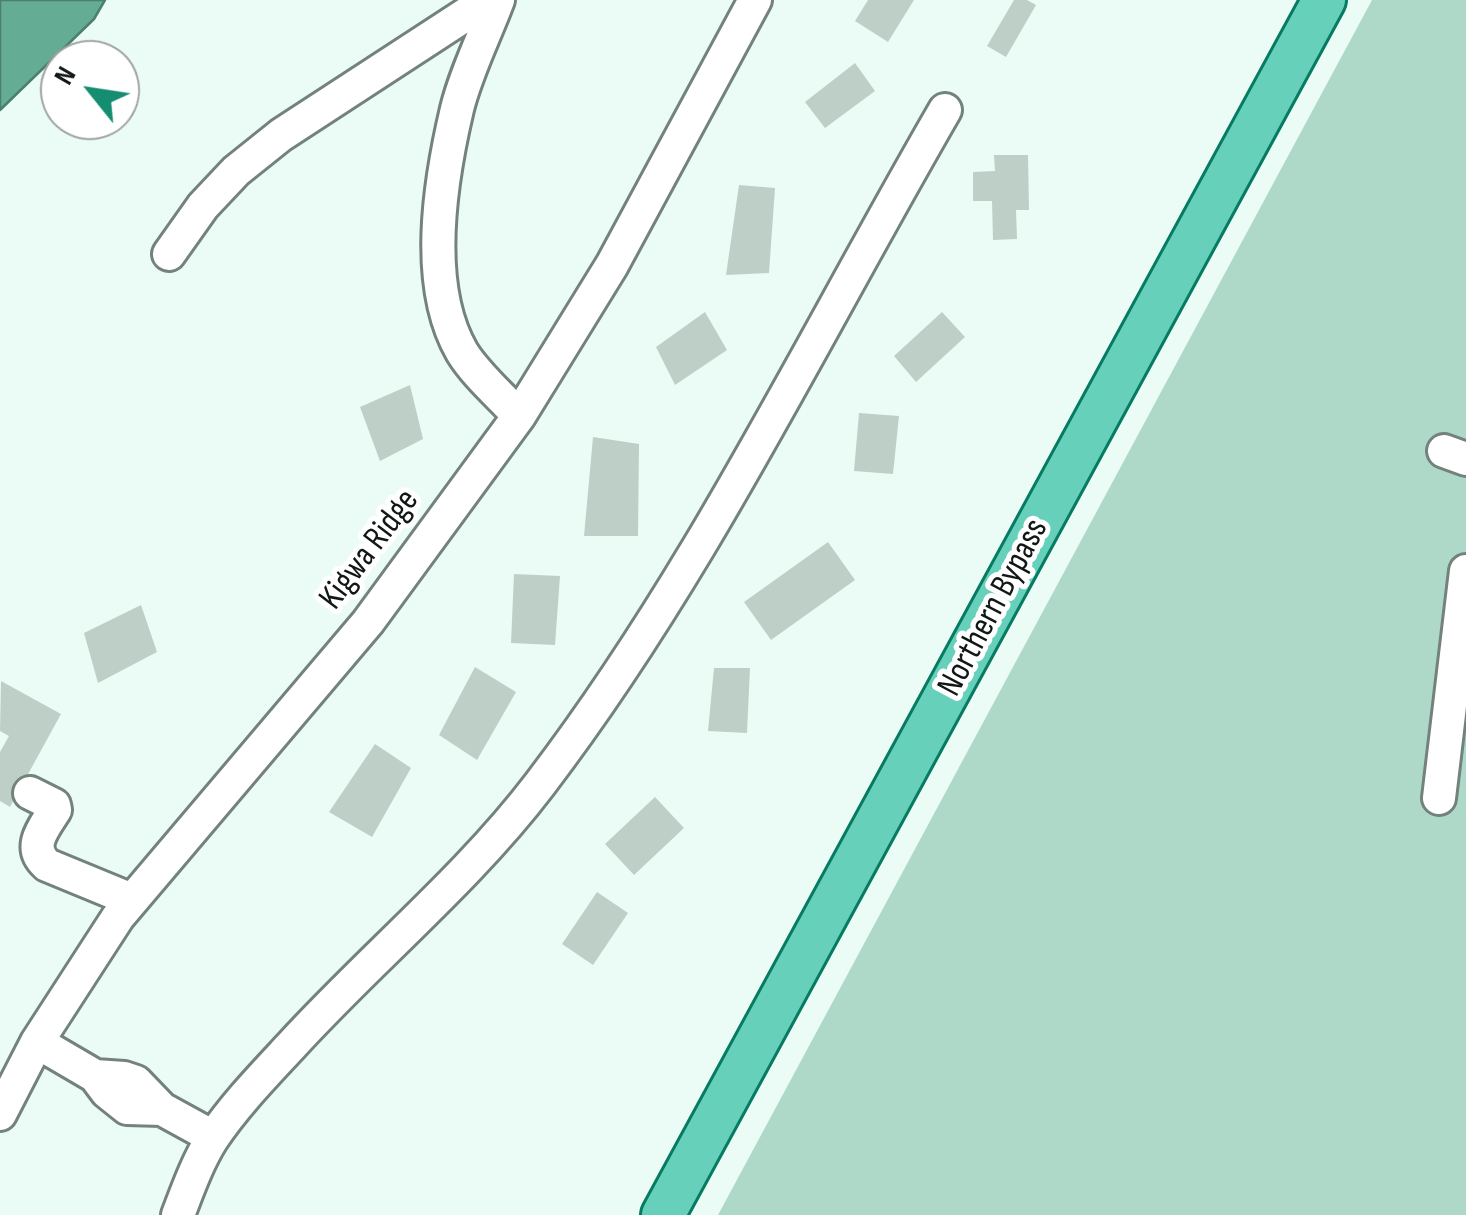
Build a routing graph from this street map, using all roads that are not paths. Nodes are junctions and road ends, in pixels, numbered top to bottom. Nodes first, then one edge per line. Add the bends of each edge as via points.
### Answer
1 (488, 0) edge
2 (498, 0) edge
3 (755, 0) edge
4 (1324, 0) edge
5 (945, 110) dead end
6 (169, 254) dead end
7 (519, 416) junction
8 (1466, 571) edge
9 (30, 792) dead end
10 (1439, 798) dead end
11 (132, 900) junction
12 (37, 1042) junction
13 (0, 1114) edge
14 (214, 1137) junction
15 (178, 1215) edge
16 (663, 1215) edge

1 - 6 street via 281,135 214,194
2 - 7 street via 458,106 440,216 440,269 442,301 463,354
3 - 7 street, Kigwa Ridge via 612,265
4 - 16 main road, Northern Bypass
5 - 14 street via 710,528 602,699 538,787 258,1081
7 - 11 street, Kigwa Ridge via 368,622
8 - 10 street
9 - 11 street via 55,810 40,834 38,857
11 - 12 street, Kigwa Ridge
12 - 13 street, Kigwa Ridge
12 - 14 street via 96,1076 127,1108 162,1109
14 - 15 street

